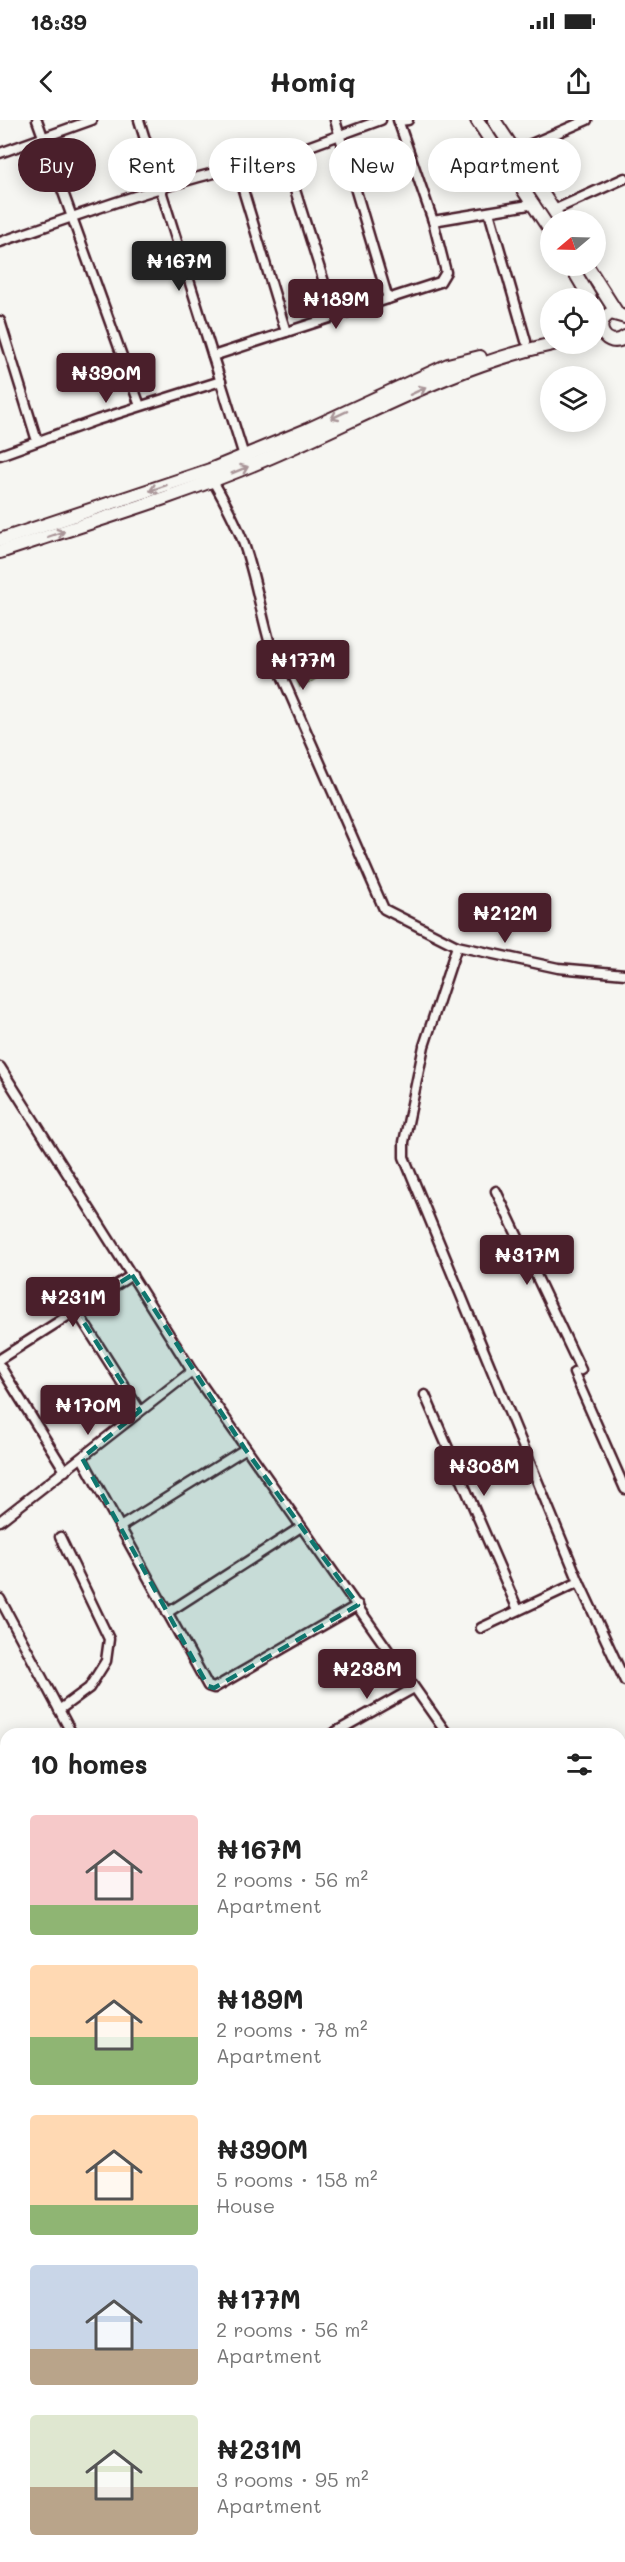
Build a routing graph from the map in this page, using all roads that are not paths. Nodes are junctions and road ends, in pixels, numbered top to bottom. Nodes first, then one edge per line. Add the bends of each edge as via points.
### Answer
1 (37, 120) edge
2 (92, 120) edge
3 (139, 120) edge
4 (335, 120) edge
5 (381, 120) edge
6 (401, 120) edge
7 (477, 120) edge
8 (494, 120) edge
9 (587, 120) edge
10 (339, 134) junction
11 (43, 138) joint
12 (144, 138) edge
13 (506, 138) edge
14 (545, 138) edge
15 (317, 142) edge
16 (18, 147) edge
17 (0, 153) edge
18 (625, 178) edge
19 (62, 192) edge
20 (147, 192) edge
21 (160, 192) edge
22 (244, 192) edge
23 (296, 192) edge
24 (542, 192) edge
25 (536, 204) junction
26 (554, 210) edge
27 (566, 210) edge
28 (540, 211) edge
29 (489, 212) junction
30 (71, 218) junction
31 (433, 221) junction
32 (0, 242) edge
33 (594, 276) edge
34 (388, 298) junction
35 (606, 315) edge
36 (622, 315) edge
37 (335, 317) junction
38 (0, 321) edge
39 (286, 332) junction
40 (606, 334) edge
41 (540, 338) edge
42 (526, 341) junction
43 (624, 341) edge
44 (540, 347) edge
45 (213, 356) junction
46 (221, 381) junction
47 (140, 406) junction
48 (37, 441) junction
49 (0, 455) edge
50 (244, 456) junction
51 (213, 481) junction
52 (0, 540) edge
53 (0, 552) edge
54 (457, 946) junction
55 (625, 974) edge
56 (0, 1067) edge
57 (496, 1191) dead end
58 (132, 1275) junction
59 (76, 1311) junction
60 (0, 1359) edge
61 (0, 1366) edge
62 (192, 1371) junction
63 (425, 1395) dead end
64 (140, 1411) junction
65 (245, 1449) junction
66 (82, 1458) junction
67 (65, 1471) junction
68 (625, 1489) edge
69 (0, 1521) edge
70 (120, 1527) junction
71 (302, 1527) junction
72 (60, 1538) dead end
73 (579, 1582) junction
74 (0, 1599) edge
75 (358, 1605) junction
76 (519, 1610) junction
77 (167, 1613) junction
78 (481, 1628) dead end
79 (625, 1682) edge
80 (414, 1688) junction
81 (60, 1710) junction
82 (69, 1728) edge
83 (343, 1728) edge
84 (443, 1728) edge

1 - 11 street
2 - 11 street
3 - 12 street
4 - 10 street
5 - 10 street
6 - 31 street
7 - 25 main road
8 - 13 main road
9 - 14 street
10 - 15 street
10 - 34 street
16 - 17 street
18 - 27 street
19 - 30 street
20 - 30 street
21 - 45 street
22 - 39 street
23 - 37 street
24 - 26 main road
25 - 28 main road
25 - 29 street
29 - 31 street
29 - 42 street
30 - 32 street
30 - 47 street
31 - 34 street via 446,272 443,278
33 - 36 main road
34 - 37 street
35 - 36 main road
37 - 39 street
38 - 48 street
39 - 45 street
40 - 43 main road
41 - 42 main road
42 -> 50 main road via 447,365
51 -> 44 main road via 453,375
45 - 46 street
46 - 47 street
46 - 50 street
47 - 48 street
48 - 49 street
50 -> 52 main road
53 -> 51 main road
51 - 54 street via 243,540 262,623 275,660 384,909
54 - 55 street via 558,968
54 - 73 street via 424,1046 404,1157
56 - 58 street
57 - 68 street via 578,1371
58 - 59 street
58 - 62 street
59 - 60 street
59 - 64 street
61 - 67 street
62 - 64 street
62 - 65 street
63 - 76 street
64 - 66 street
65 - 70 street
65 - 71 street
66 - 67 street
66 - 70 street
67 - 69 street
70 - 77 street
71 - 75 street
71 - 77 street
72 - 81 street via 109,1639 106,1661 89,1688
73 - 76 street
73 - 79 street
74 - 81 street
75 - 77 street via 214,1688 206,1684
75 - 80 street
76 - 78 street
80 - 83 street
80 - 84 street
81 - 82 street

